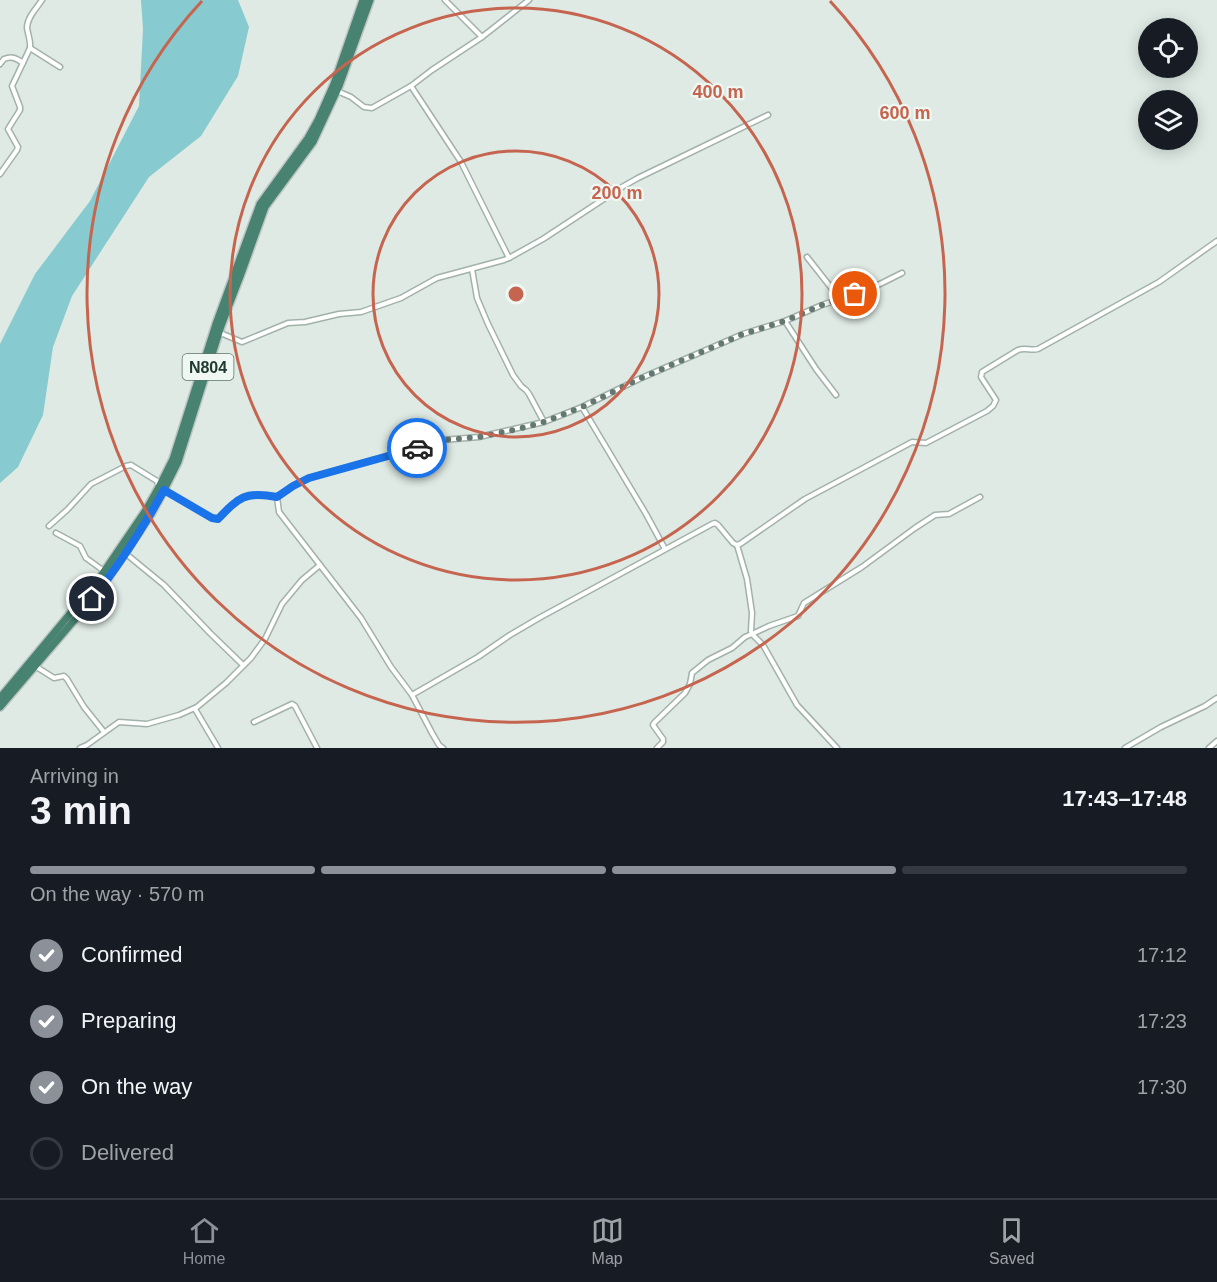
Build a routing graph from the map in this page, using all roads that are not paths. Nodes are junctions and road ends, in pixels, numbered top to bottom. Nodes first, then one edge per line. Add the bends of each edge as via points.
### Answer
1 (42, 0) edge
2 (363, 0) edge
3 (370, 0) edge
4 (445, 0) edge
5 (529, 0) edge
6 (482, 37) junction
7 (30, 48) junction
8 (23, 63) junction
9 (0, 64) edge
10 (60, 67) dead end
11 (411, 86) junction
12 (334, 90) junction
13 (768, 115) dead end
14 (0, 174) edge
15 (1217, 241) edge
16 (807, 256) dead end
17 (509, 258) junction
18 (472, 269) junction
19 (902, 273) dead end
20 (840, 299) junction
21 (785, 321) junction
22 (216, 332) junction
23 (836, 396) dead end
24 (582, 407) junction
25 (544, 422) junction
26 (162, 489) junction
27 (277, 497) junction
28 (980, 497) dead end
29 (50, 526) dead end
30 (56, 533) dead end
31 (737, 545) junction
32 (665, 549) junction
33 (122, 551) junction
34 (320, 565) junction
35 (105, 571) junction
36 (97, 588) junction
37 (752, 634) junction
38 (32, 664) junction
39 (244, 665) junction
40 (412, 695) junction
41 (0, 698) edge
42 (1217, 698) edge
43 (0, 707) edge
44 (195, 709) junction
45 (254, 722) dead end
46 (104, 732) junction
47 (1217, 741) edge
48 (80, 748) edge
49 (218, 748) edge
50 (317, 748) edge
51 (443, 748) edge
52 (657, 748) edge
53 (837, 748) edge
54 (1125, 748) edge
55 (1209, 748) edge

1 - 7 street via 27,24
2 - 12 highway, N804
3 - 12 highway, N804
4 - 6 street
5 - 6 street
6 - 11 street
7 - 8 street
7 - 10 street
8 - 9 street via 10,57
8 - 14 street via 12,86 20,110 8,129 18,147
11 - 12 street via 372,108
11 - 17 street via 461,162
12 - 22 highway, N804 via 308,138 260,204
13 - 17 street via 647,173
15 - 31 street via 1159,282 1038,349 1018,350 982,372 981,377 996,399 987,411 926,443 912,442 836,482
16 - 20 street
17 - 18 street
18 - 22 street via 437,278 401,298 360,312 288,323 242,342
18 - 25 street via 477,298 488,324 513,375
19 - 20 street
20 - 21 street
21 - 23 street
21 - 24 street via 733,339
22 - 26 highway, N804
24 - 25 street
24 - 32 street
25 - 27 street via 479,437 443,440 309,478
26 - 27 street via 215,520 242,498 253,494
26 - 29 street via 157,481 126,465 92,484
26 - 33 highway, N804
27 - 34 street via 279,512
28 - 37 street via 949,514 935,515 915,528 804,603 798,616
30 - 35 street via 80,546 86,558
31 - 32 street via 715,523
31 - 37 street via 747,579
32 - 40 street via 529,624
33 - 35 highway, N804
33 - 36 highway, N804
33 - 39 street via 164,585
34 - 39 street via 282,604 265,639
34 - 40 street
35 - 36 highway, N804
36 - 38 highway, N804
37 - 52 street via 692,673 685,693 653,725 663,739
37 - 53 street via 763,645 797,705
38 - 41 highway, N804
38 - 43 highway, N804
38 - 46 street via 54,678 64,676
39 - 44 street
40 - 51 street
42 - 54 street
44 - 46 street via 147,724 119,722
44 - 49 street
45 - 50 street via 293,704
46 - 48 street
47 - 55 street

